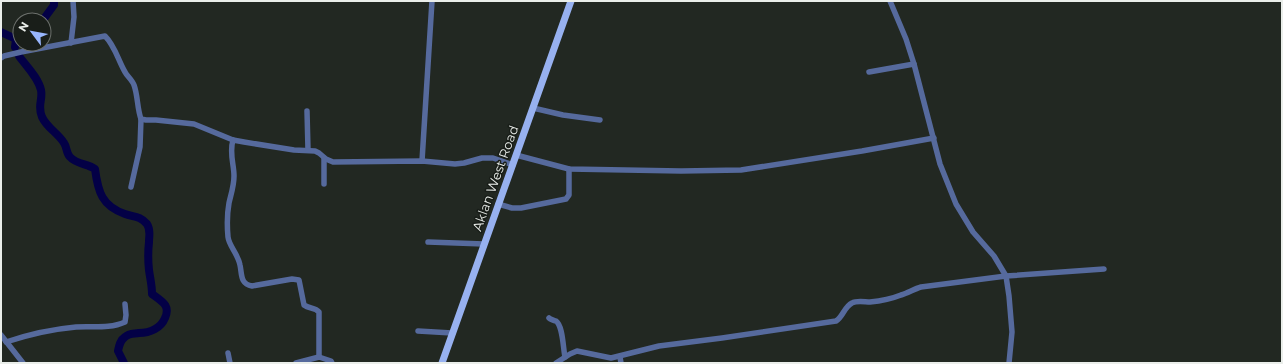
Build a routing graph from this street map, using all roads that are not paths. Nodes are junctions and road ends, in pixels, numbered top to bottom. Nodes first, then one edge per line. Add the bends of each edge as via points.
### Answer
1 (73, 1) edge
2 (432, 1) edge
3 (571, 1) edge
4 (890, 1) edge
5 (71, 43) junction
6 (3, 57) edge
7 (914, 64) junction
8 (869, 72) dead end
9 (533, 108) junction
10 (307, 111) dead end
11 (141, 119) junction
12 (600, 120) dead end
13 (934, 138) junction
14 (233, 140) junction
15 (308, 150) junction
16 (516, 155) junction
17 (324, 158) junction
18 (422, 161) junction
19 (513, 165) junction
20 (569, 169) junction
21 (324, 184) dead end
22 (131, 187) dead end
23 (498, 204) junction
24 (428, 242) dead end
25 (484, 244) junction
26 (1104, 269) dead end
27 (1006, 276) junction
28 (126, 304) dead end
29 (550, 318) dead end
30 (418, 331) dead end
31 (452, 333) junction
32 (1, 335) edge
33 (6, 342) junction
34 (228, 353) dead end
35 (319, 357) junction
36 (565, 357) junction
37 (620, 357) junction
38 (23, 363) edge
39 (230, 363) edge
40 (296, 363) edge
41 (332, 363) edge
42 (442, 363) edge
43 (556, 363) edge
44 (621, 363) edge
45 (1009, 363) edge

1 - 5 street
2 - 18 street
3 - 9 main road, Aklan West Road
4 - 7 street
5 - 6 street
5 - 11 street via 105,36 111,41 125,73 133,84
7 - 8 street
7 - 13 street
9 - 12 street
9 - 16 main road, Aklan West Road
10 - 15 street
11 - 14 street via 194,124
11 - 22 street via 140,147
13 - 20 street via 741,170
13 - 27 street via 940,164 956,204 973,232 994,256
14 - 15 street
14 - 35 street via 230,151 234,176 227,213 228,239 238,256 242,281 247,286 252,286 299,280 304,305 319,312
15 - 17 street via 315,151
16 - 19 main road, Aklan West Road
16 - 20 street
17 - 18 street via 333,162
17 - 21 street
18 - 19 street via 455,164 493,158
19 - 23 main road, Aklan West Road
20 - 23 street via 566,199 521,208
23 - 25 main road, Aklan West Road
24 - 25 street
25 - 31 main road, Aklan West Road
26 - 27 street
27 - 37 street via 921,287 883,300 854,302 836,322 659,346
27 - 45 street via 1012,332
28 - 33 street via 125,322 118,325 77,327
29 - 36 street via 559,324
30 - 31 street
31 - 42 main road, Aklan West Road
32 - 33 street
33 - 38 street
34 - 39 street
35 - 40 street
35 - 41 street
36 - 37 street via 577,351 611,358
36 - 43 street
37 - 44 street

